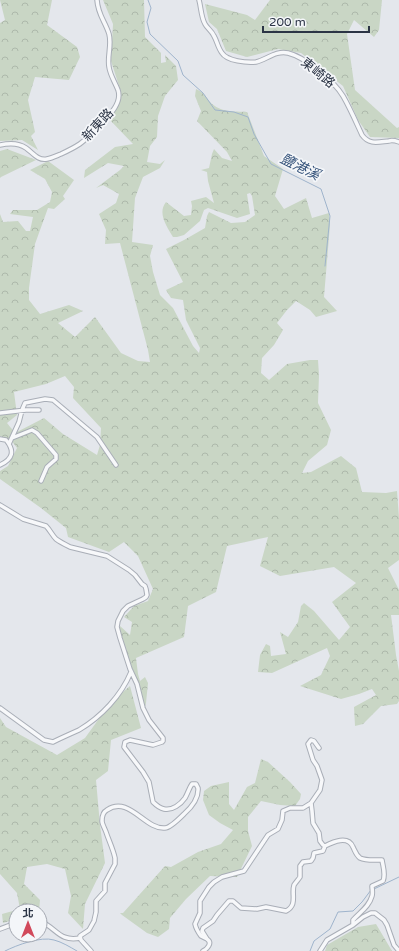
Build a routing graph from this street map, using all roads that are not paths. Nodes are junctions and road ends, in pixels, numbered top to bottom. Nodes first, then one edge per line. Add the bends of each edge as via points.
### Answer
1 (97, 0) edge
2 (199, 0) edge
3 (399, 142) edge
4 (0, 145) edge
5 (22, 410) junction
6 (39, 410) dead end
7 (0, 413) edge
8 (12, 438) junction
9 (0, 439) edge
10 (9, 444) junction
11 (0, 465) edge
12 (116, 466) dead end
13 (42, 481) dead end
14 (0, 505) edge
15 (131, 672) junction
16 (0, 708) edge
17 (319, 748) dead end
18 (311, 803) junction
19 (325, 846) junction
20 (353, 925) junction
21 (48, 926) edge
22 (80, 938) junction
23 (207, 939) junction
24 (91, 951) edge
25 (203, 951) edge
26 (320, 951) edge
27 (399, 951) edge

1 - 4 street, 新東路 via 99,13 111,42 109,71 119,94 114,109 83,142 50,159 39,159 21,146 8,143
2 - 3 street, 東崎路 via 205,24 213,33 225,57 255,62 282,52 295,56 310,64 342,95 364,138 373,142
5 - 6 street
5 - 7 street
5 - 8 street
5 - 12 street via 25,403 53,400 96,437
8 - 10 street
8 - 13 street via 35,431 56,455 56,459 47,467
9 - 10 street via 6,440
10 - 11 street via 12,454
14 - 15 street via 23,519 46,526 55,538 70,547 107,556 129,570 145,586 146,598 125,608 117,627
15 - 16 street via 123,687 100,714 78,730 53,742 44,740
15 - 22 street via 147,717 163,740 153,745 129,740 124,746 149,782 153,802 163,809 168,809 180,804 192,784 196,784 198,791 192,806 168,827 160,828 153,825 126,808 116,806 104,812 102,820 116,858 115,864 105,881 105,891 96,901 94,921
17 - 18 street via 314,742 309,741 313,760 322,780 320,790
18 - 19 street via 313,823 320,841
18 - 23 street via 303,808 283,811 278,829 268,834 247,868 222,877 209,886 200,901 200,913 195,924 196,929
19 - 20 street via 344,840 351,843 360,858 382,860 384,879 372,890 373,895 365,909 353,920
19 - 23 street via 323,851 314,853 311,861 303,862 300,866 300,877 294,887 294,901 289,910 266,907 241,908 233,901 229,901 214,921 203,928
20 - 26 street via 327,940
20 - 27 street via 371,913 375,914 384,920
21 - 22 street via 66,938
22 - 24 street
23 - 25 street via 210,942

